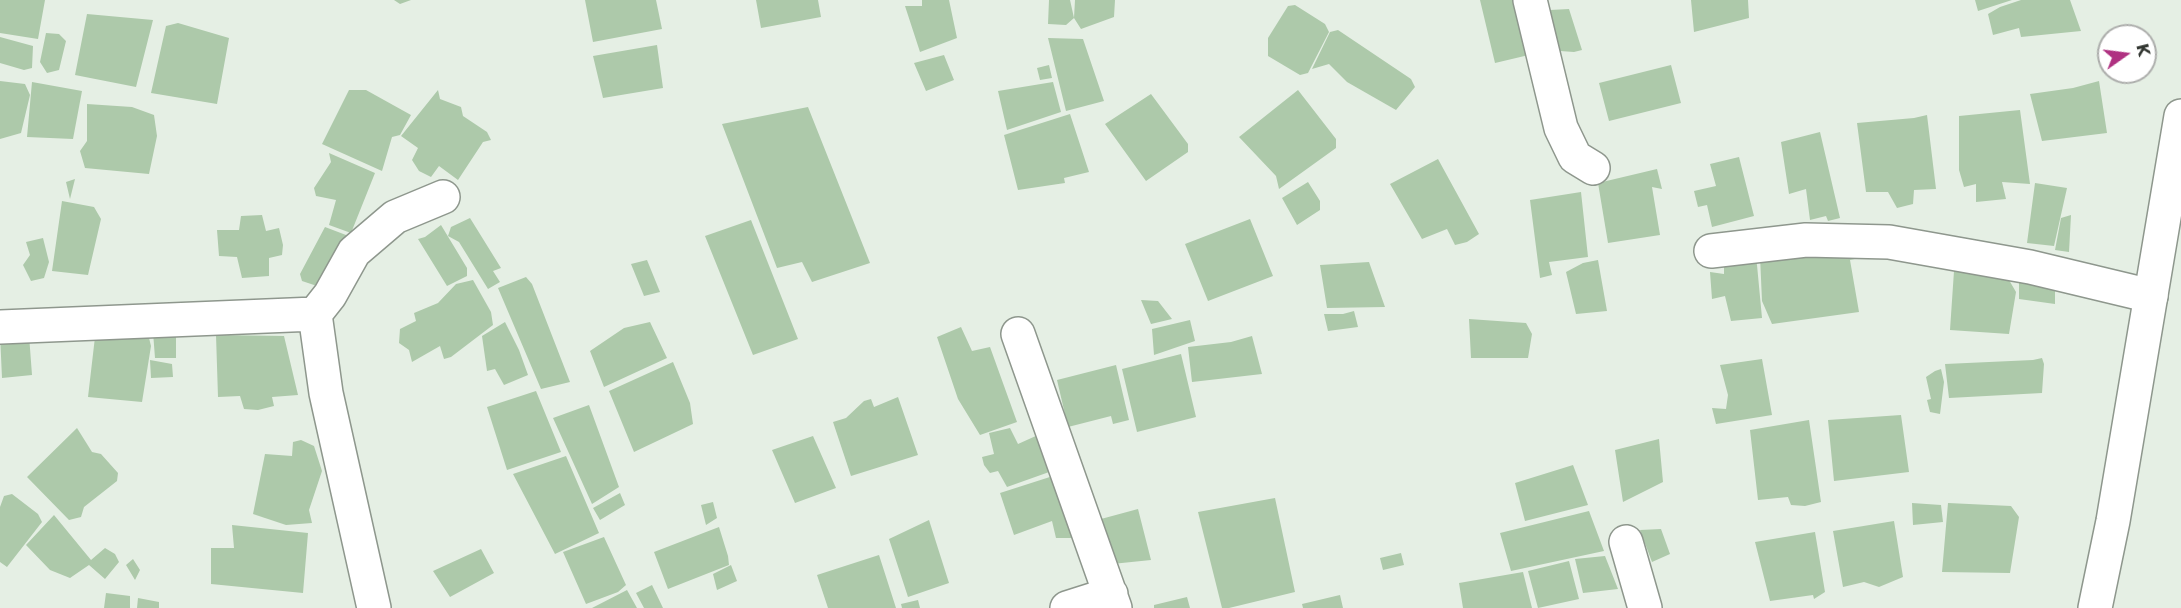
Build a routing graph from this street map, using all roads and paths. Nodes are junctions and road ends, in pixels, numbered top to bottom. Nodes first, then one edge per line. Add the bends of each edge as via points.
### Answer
1 (1530, 0) edge
2 (2181, 116) edge
3 (1593, 168) dead end
4 (444, 197) dead end
5 (1711, 251) dead end
6 (2151, 296) junction
7 (315, 314) junction
8 (0, 327) edge
9 (1018, 334) dead end
10 (1626, 542) dead end
11 (1113, 601) edge
12 (374, 608) edge
13 (1067, 608) edge
14 (1645, 608) edge
15 (2095, 608) edge

1 - 3 street via 1561,128 1575,157
2 - 6 street
4 - 7 street via 395,217 354,252
5 - 6 street via 1806,240 1889,242 2030,267
6 - 15 street via 2114,521
7 - 8 street
7 - 12 street via 326,393
9 - 11 street
10 - 14 street
11 - 13 street

